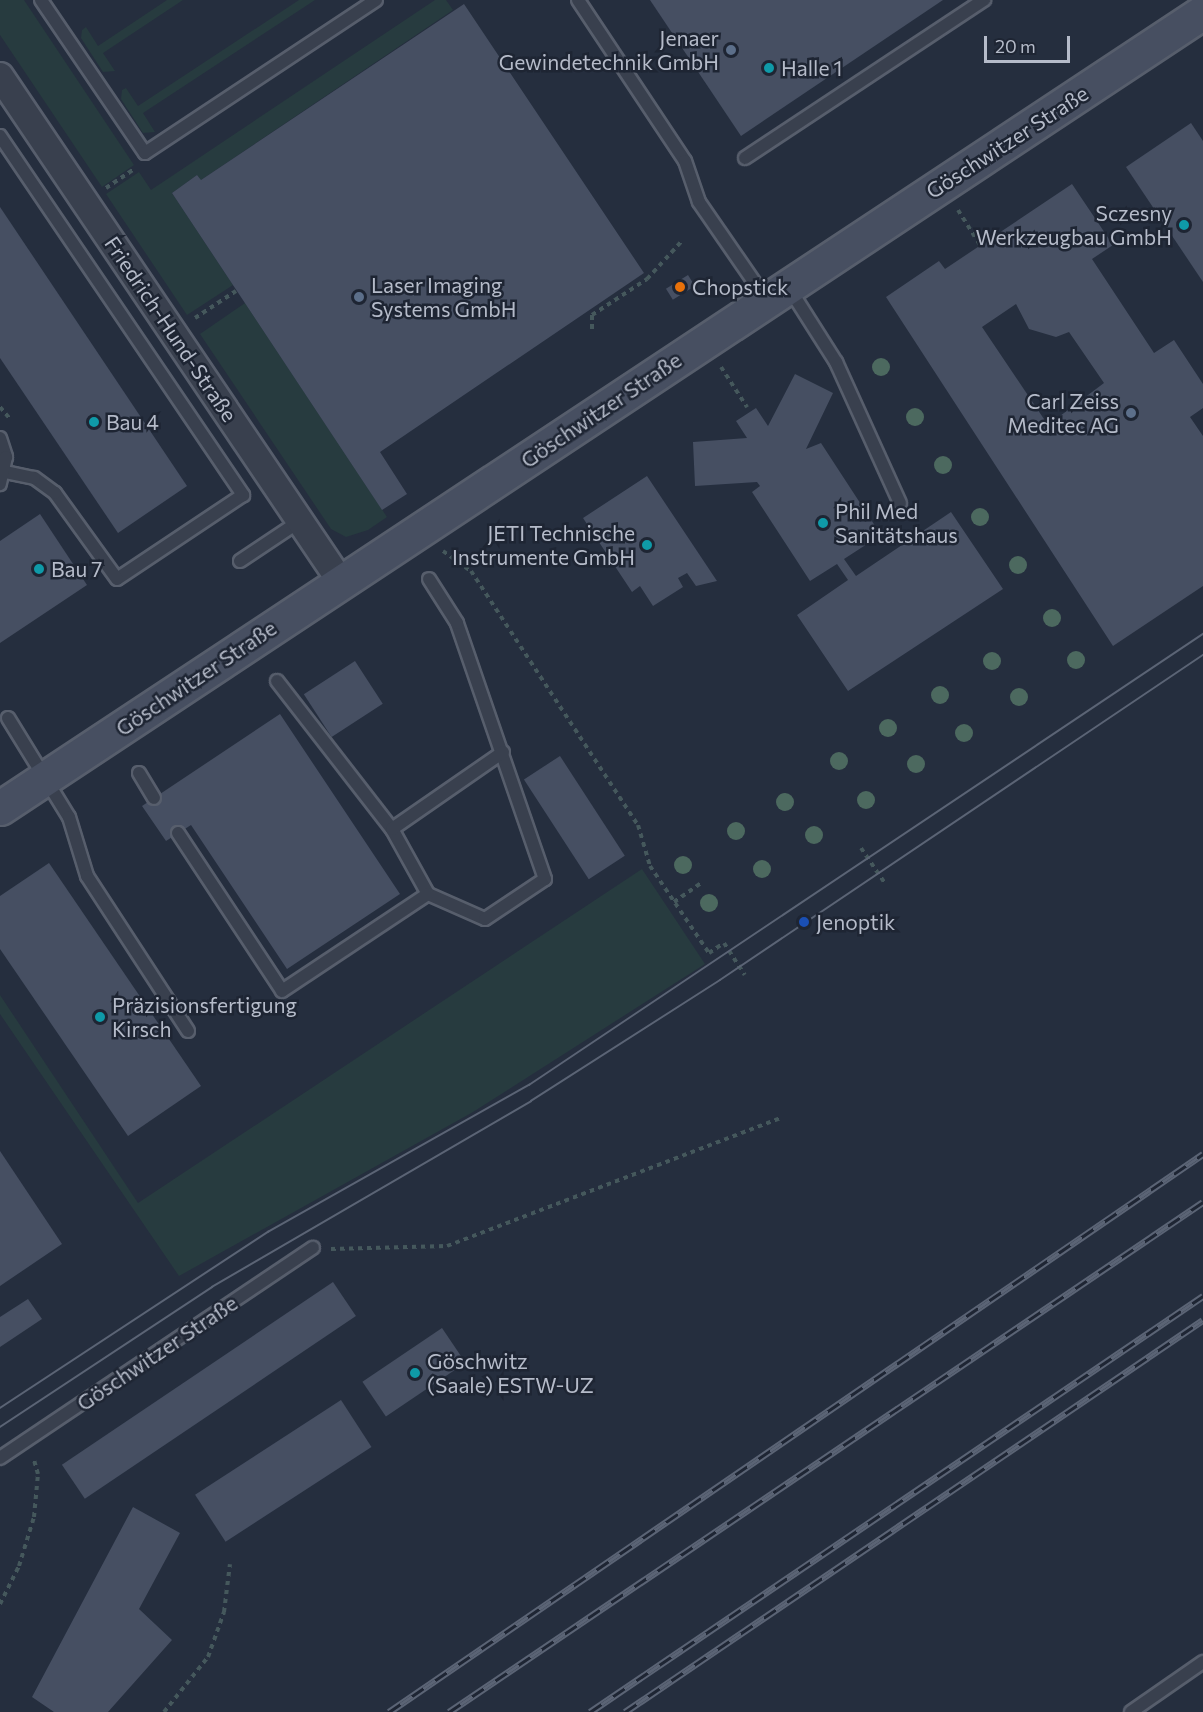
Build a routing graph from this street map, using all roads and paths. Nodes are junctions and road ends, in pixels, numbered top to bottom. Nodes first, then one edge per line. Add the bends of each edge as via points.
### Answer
1 (41, 0) edge
2 (376, 0) edge
3 (578, 0) edge
4 (984, 0) edge
5 (1203, 12) edge
6 (0, 76) edge
7 (0, 136) edge
8 (145, 153) junction
9 (745, 158) dead end
10 (85, 202) junction
11 (956, 208) dead end
12 (682, 241) dead end
13 (980, 245) dead end
14 (236, 291) dead end
15 (777, 293) junction
16 (592, 329) dead end
17 (173, 333) junction
18 (718, 363) dead end
19 (747, 406) dead end
20 (0, 438) edge
21 (3, 478) edge
22 (900, 503) dead end
23 (300, 521) junction
24 (440, 549) dead end
25 (240, 561) dead end
26 (429, 579) dead end
27 (341, 582) junction
28 (277, 681) dead end
29 (8, 717) dead end
30 (503, 752) junction
31 (139, 773) dead end
32 (47, 777) junction
33 (154, 798) dead end
34 (0, 808) edge
35 (392, 829) junction
36 (177, 833) dead end
37 (861, 848) dead end
38 (703, 882) dead end
39 (884, 882) dead end
40 (428, 894) junction
41 (674, 902) junction
42 (745, 975) dead end
43 (188, 1031) dead end
44 (780, 1118) dead end
45 (313, 1248) joint
46 (27, 1440) junction
47 (0, 1458) edge
48 (230, 1564) dead end
49 (0, 1604) edge
50 (1203, 1662) edge
51 (164, 1712) edge
52 (1131, 1712) edge

1 - 8 lane
2 - 8 lane
3 - 15 lane via 685,161 699,202
4 - 9 lane
5 - 15 main road, Göschwitzer Straße
6 - 10 street, Friedrich-Hund-Straße
7 - 21 lane via 243,495 117,579 55,493 34,477
8 - 10 path via 134,170
10 - 17 street, Friedrich-Hund-Straße
11 - 13 path
12 - 16 path via 647,279 590,313
14 - 17 path
15 - 22 lane via 836,362
15 - 27 main road, Göschwitzer Straße
17 - 23 street, Friedrich-Hund-Straße
18 - 19 path
20 - 21 lane
23 - 25 lane
23 - 27 street, Friedrich-Hund-Straße
24 - 41 path via 471,571 638,825 650,866
26 - 30 lane via 456,624
27 - 32 main road, Göschwitzer Straße
28 - 35 lane
29 - 32 lane
30 - 35 lane
30 - 40 lane via 545,879 485,919
31 - 33 lane
32 - 34 main road, Göschwitzer Straße
32 - 43 lane via 69,817 87,876
35 - 40 lane
36 - 40 lane via 282,991
37 - 39 path
38 - 41 path
41 - 42 path via 709,953 724,943
44 - 45 path via 447,1246
45 - 46 lane, Göschwitzer Straße
46 - 47 lane, Göschwitzer Straße
46 - 49 path via 38,1474 34,1516 19,1566
48 - 51 path via 224,1612 208,1657
50 - 52 lane

